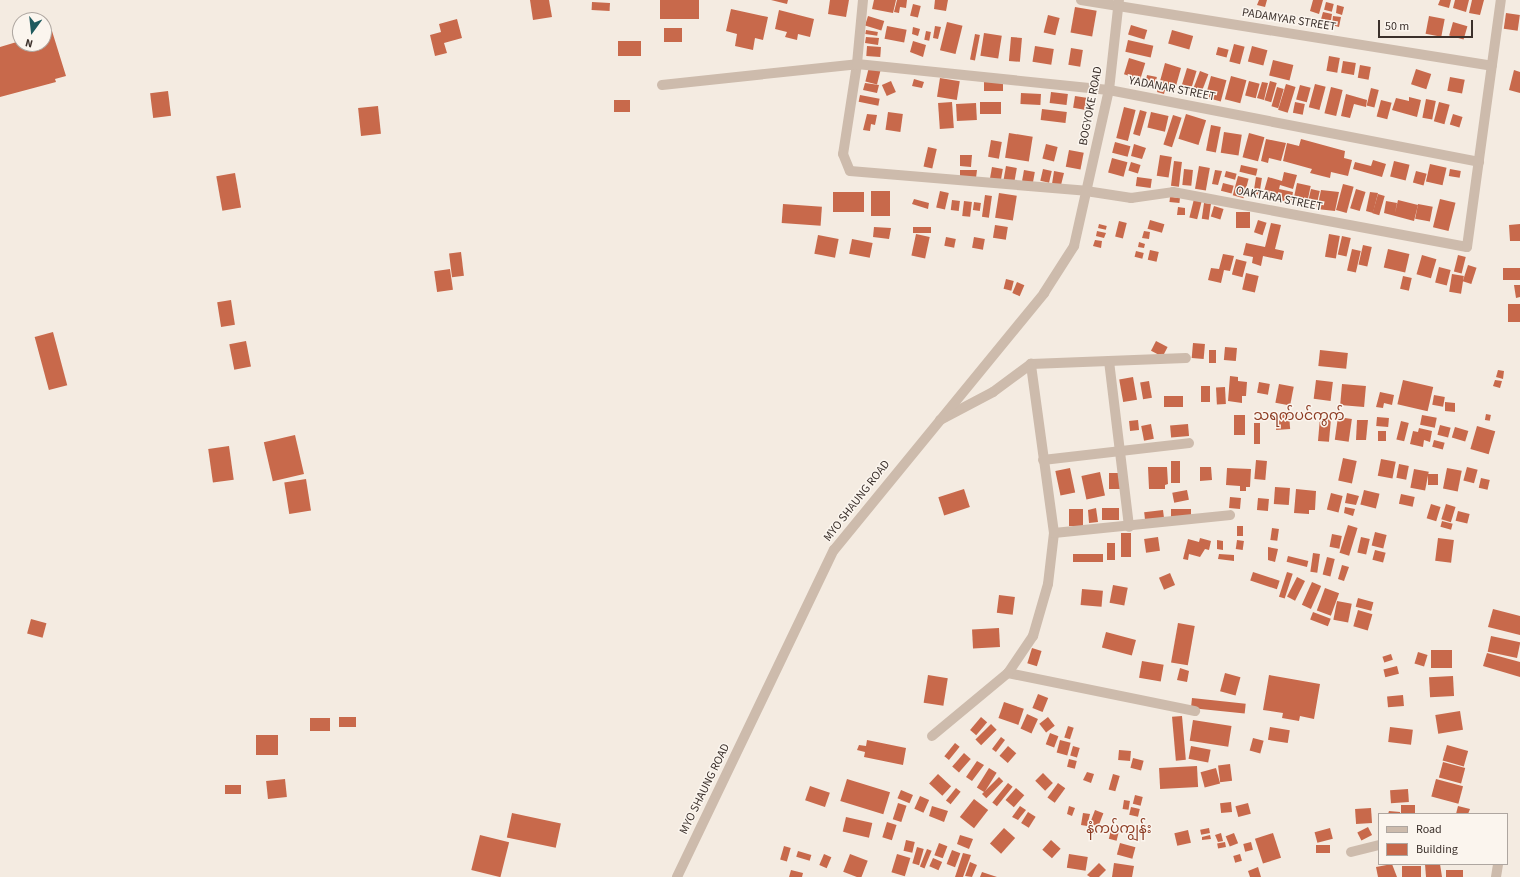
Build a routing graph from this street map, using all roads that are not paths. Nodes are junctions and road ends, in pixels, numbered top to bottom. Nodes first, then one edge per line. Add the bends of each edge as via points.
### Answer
1 (863, 0) edge
2 (1081, 0) edge
3 (1501, 0) edge
4 (1119, 3) edge
5 (857, 64) junction
6 (1492, 66) junction
7 (662, 85) dead end
8 (1109, 90) junction
9 (1479, 162) junction
10 (1086, 191) junction
11 (1186, 358) dead end
12 (1109, 361) junction
13 (1030, 364) junction
14 (936, 422) junction
15 (1189, 443) dead end
16 (1122, 451) junction
17 (1043, 460) junction
18 (1230, 515) dead end
19 (1129, 527) junction
20 (1054, 533) junction
21 (1008, 673) junction
22 (1195, 711) dead end
23 (932, 736) dead end
24 (1378, 845) edge
25 (1351, 852) dead end
26 (1498, 865) edge
27 (677, 877) edge
28 (1496, 877) edge

1 - 5 street
2 - 4 street, PADAMYAR STREET
3 - 6 street
4 - 6 street, PADAMYAR STREET
4 - 8 street, BOGYOKE ROAD
5 - 7 street, YADANAR STREET
5 - 8 street, YADANAR STREET
5 - 10 street, OAKTARA STREET via 843,154 850,171
6 - 9 street
8 - 9 street, YADANAR STREET
8 - 10 street, BOGYOKE ROAD
9 - 10 street, OAKTARA STREET via 1467,247 1173,192 1131,198
10 - 14 street, MYO SHAUNG ROAD via 1074,246 1044,293
11 - 12 street
12 - 13 street
12 - 16 street
13 - 14 street via 993,392
13 - 17 street
14 - 27 street, MYO SHAUNG ROAD via 834,550
15 - 16 street
16 - 17 street
16 - 19 street
17 - 20 street
18 - 19 street
19 - 20 street
20 - 21 street via 1048,584 1032,636
21 - 22 street
21 - 23 street
24 - 25 street
26 - 28 street

